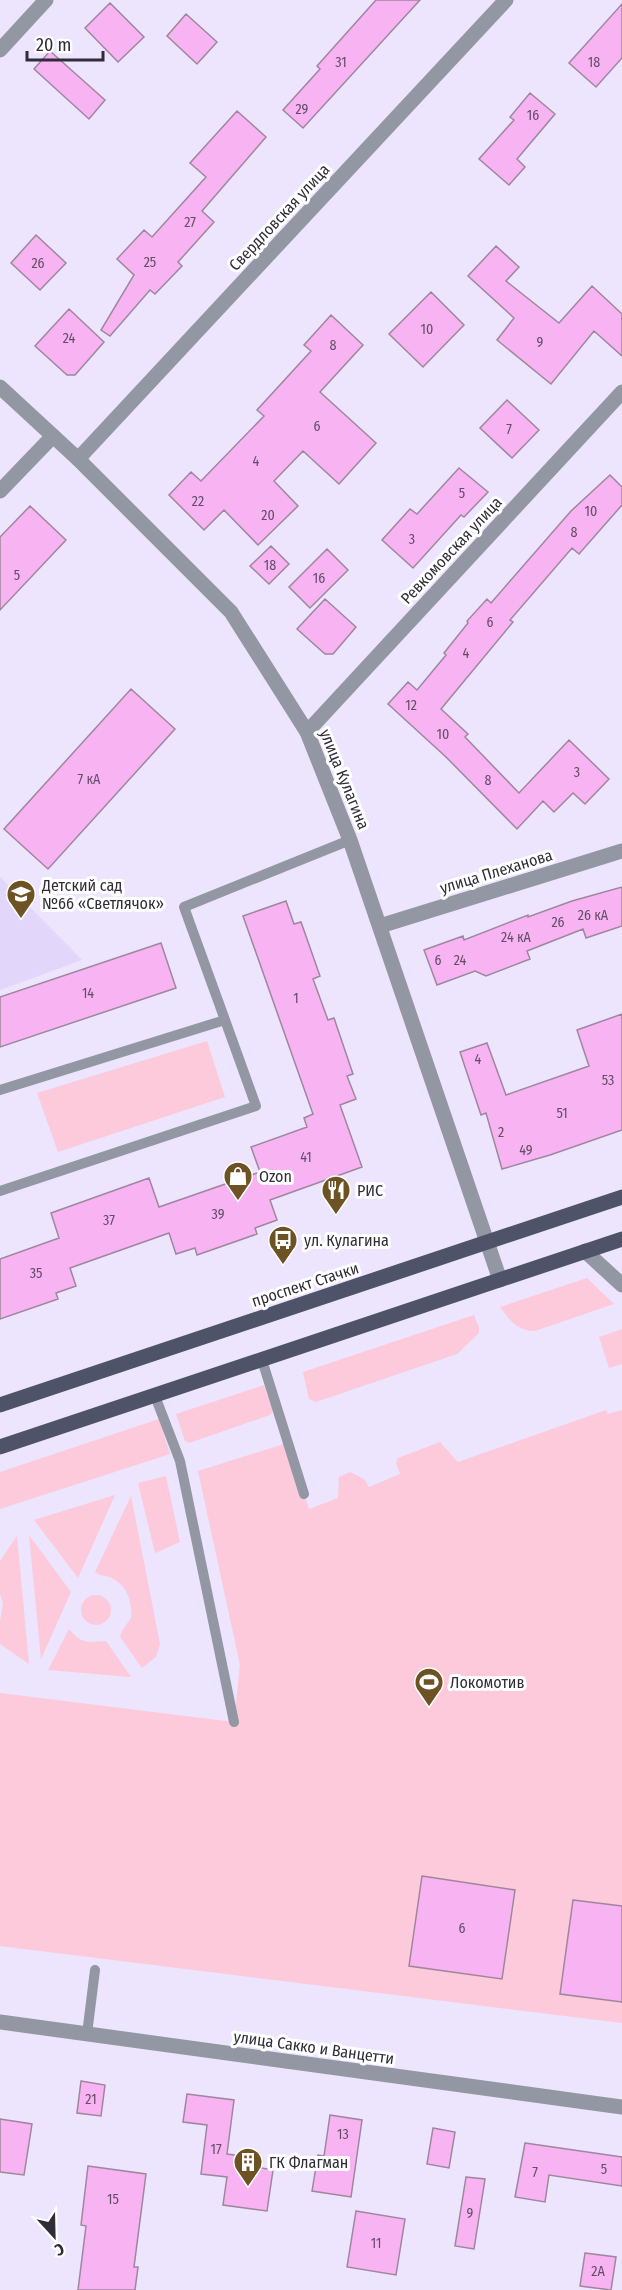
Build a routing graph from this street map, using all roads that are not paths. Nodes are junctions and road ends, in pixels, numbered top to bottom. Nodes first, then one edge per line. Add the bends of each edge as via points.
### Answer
1 (46, 0) edge
2 (506, 0) edge
3 (0, 50) edge
4 (0, 387) edge
5 (622, 392) edge
6 (53, 436) junction
7 (78, 459) junction
8 (0, 491) edge
9 (307, 732) junction
10 (350, 840) junction
11 (622, 851) edge
12 (380, 926) junction
13 (225, 1020) junction
14 (0, 1090) edge
15 (0, 1192) edge
16 (622, 1197) edge
17 (622, 1239) edge
18 (487, 1242) junction
19 (585, 1251) junction
20 (500, 1280) junction
21 (622, 1285) edge
22 (262, 1360) junction
23 (155, 1396) junction
24 (0, 1405) edge
25 (0, 1447) edge
26 (304, 1494) dead end
27 (234, 1722) dead end
28 (95, 1970) dead end
29 (0, 2022) edge
30 (87, 2034) junction
31 (622, 2107) edge

1 - 3 street
2 - 7 street, Свердловская улица
4 - 6 street, улица Кулагина
5 - 9 street, Ревкомовская улица
6 - 7 street, улица Кулагина
6 - 8 street
7 - 9 street, улица Кулагина via 231,612
9 - 10 street, улица Кулагина
10 - 12 street, улица Кулагина
10 - 13 lane via 184,907
11 - 12 street, улица Плеханова
12 - 18 street, улица Кулагина
13 - 14 lane
13 - 15 lane via 256,1106
16 - 18 main road, проспект Стачки
17 - 19 main road
18 - 20 street, улица Кулагина
18 - 24 main road, проспект Стачки
19 - 20 main road
19 - 21 street
20 - 22 main road
22 - 23 main road
22 - 26 lane
23 - 25 main road
23 - 27 lane via 180,1461
28 - 30 lane
29 - 30 street, улица Сакко и Ванцетти
30 - 31 street, улица Сакко и Ванцетти

